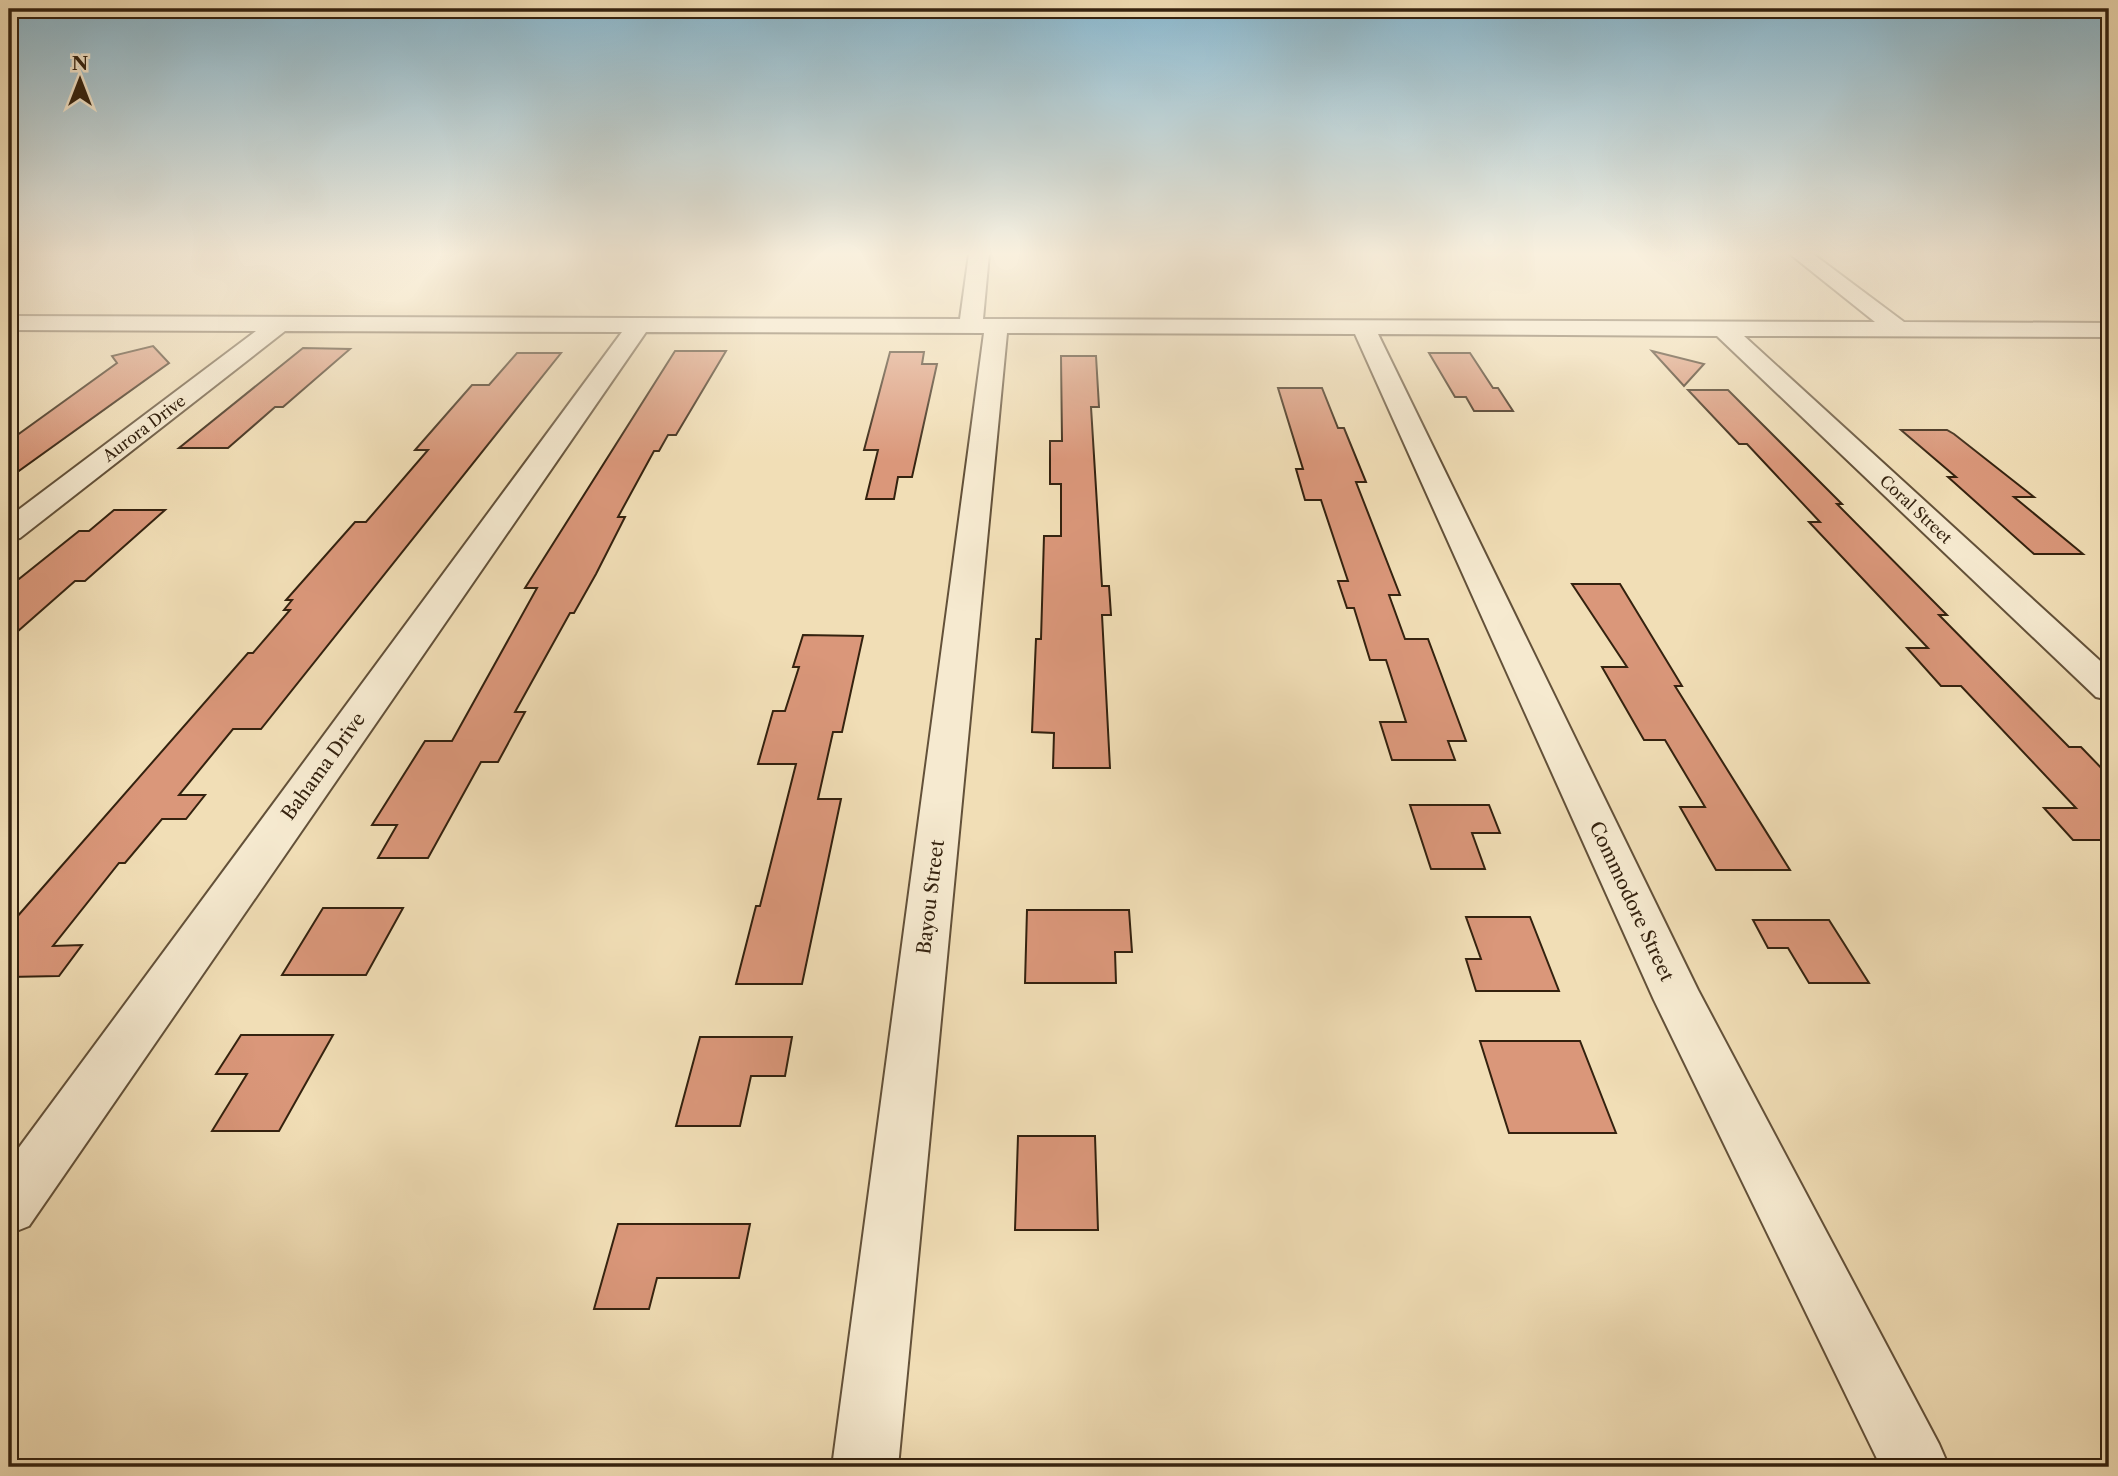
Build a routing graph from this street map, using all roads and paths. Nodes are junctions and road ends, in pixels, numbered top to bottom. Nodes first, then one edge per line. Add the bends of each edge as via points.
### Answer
1 (9, 323) edge
2 (984, 323) edge
3 (1890, 323) edge
4 (279, 324) junction
5 (639, 325) junction
6 (984, 326) junction
7 (1363, 327) junction
8 (1723, 329) junction
9 (1898, 329) junction
10 (2085, 330) junction
11 (2109, 330) edge
12 (2109, 344) edge
13 (9, 531) edge
14 (2109, 689) edge
15 (9, 1208) edge
16 (864, 1467) edge
17 (1916, 1467) edge

1 - 4 street
2 - 6 street, Bayou Street
3 - 9 street
4 - 5 street
4 - 13 street, Aurora Drive
5 - 6 street
5 - 15 street, Bahama Drive
6 - 7 street
6 - 16 street, Bayou Street
7 - 8 street
7 - 17 street, Commodore Street via 1678,1000
8 - 9 street
8 - 14 street, Coral Street
9 - 10 street
10 - 11 street
10 - 12 street

